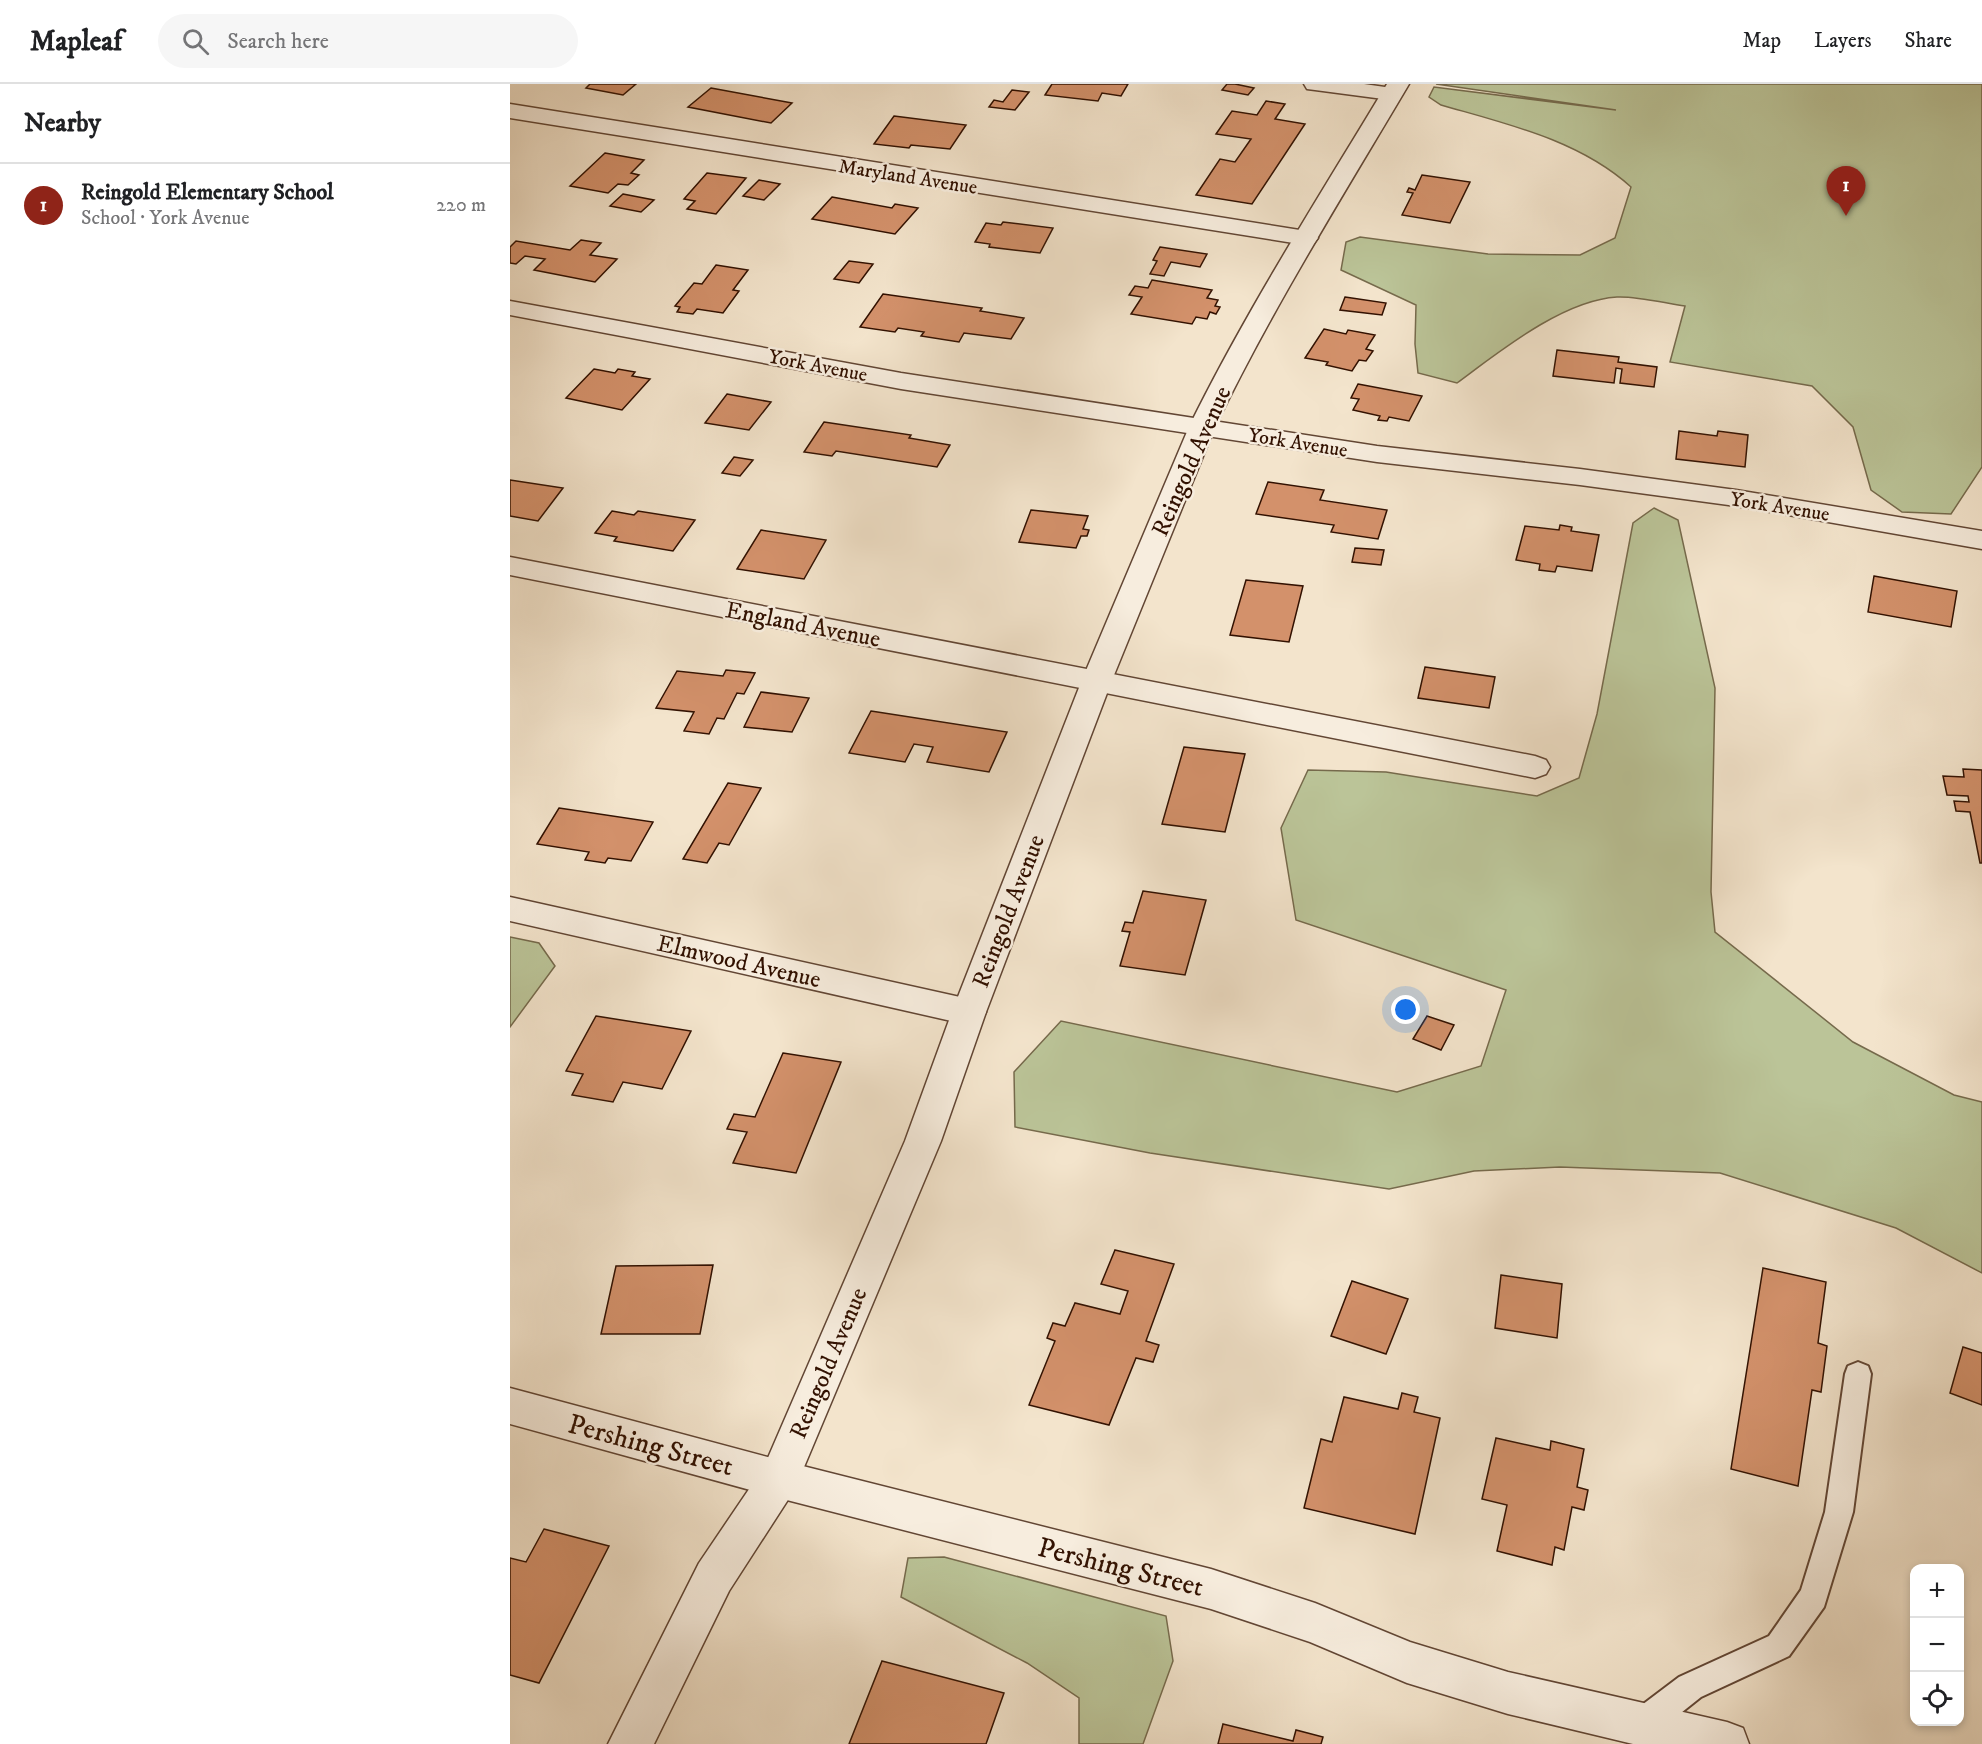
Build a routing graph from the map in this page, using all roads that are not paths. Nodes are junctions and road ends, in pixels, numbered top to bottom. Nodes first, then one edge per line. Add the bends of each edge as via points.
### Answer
1 (1315, 84) edge
2 (1395, 89) edge
3 (510, 111) edge
4 (1306, 238) junction
5 (510, 308) edge
6 (1202, 427) junction
7 (1982, 540) edge
8 (510, 566) edge
9 (1097, 680) junction
10 (1535, 767) dead end
11 (510, 909) edge
12 (969, 1012) junction
13 (1858, 1374) dead end
14 (510, 1406) edge
15 (779, 1479) junction
16 (1641, 1725) junction
17 (630, 1744) edge
18 (1727, 1744) edge

1 - 2 street
2 - 4 street, Reingold Avenue
3 - 4 street, Maryland Avenue
4 - 6 street, Reingold Avenue
5 - 6 street, York Avenue via 902,381
6 - 7 street, York Avenue via 1377,454 1673,489
6 - 9 street, Reingold Avenue
8 - 9 street, England Avenue
9 - 10 street, England Avenue
9 - 12 street, Reingold Avenue
11 - 12 street, Elmwood Avenue
12 - 15 street, Reingold Avenue via 923,1141
13 - 16 lane via 1839,1512 1814,1597 1779,1646 1690,1687
14 - 15 street, Pershing Street
15 - 16 street, Pershing Street via 1211,1589 1315,1623 1407,1662 1508,1693
15 - 17 street, Reingold Avenue via 714,1577
16 - 18 street, Pershing Street

